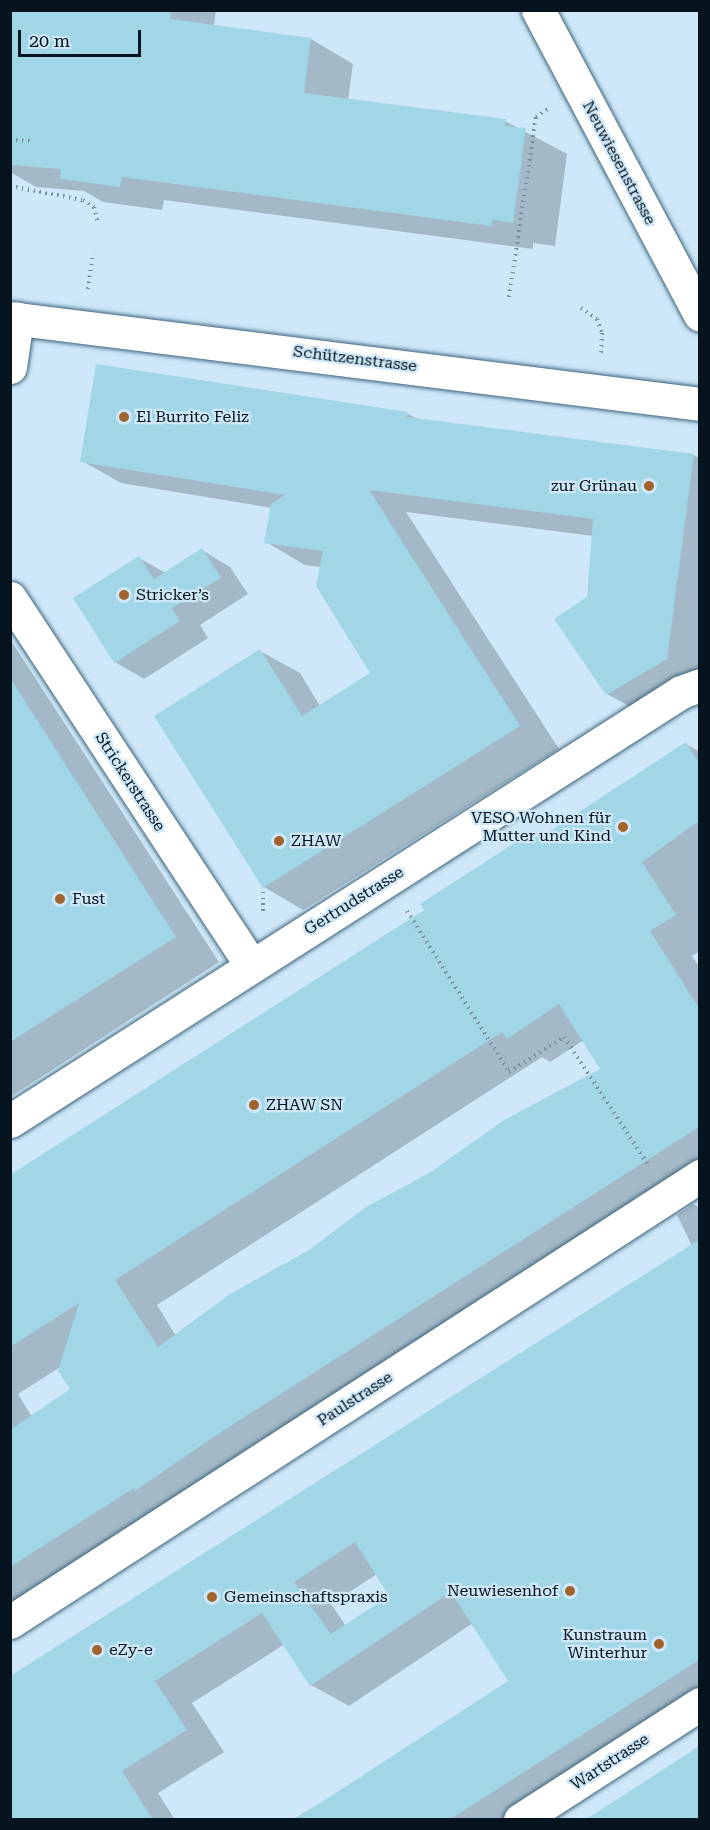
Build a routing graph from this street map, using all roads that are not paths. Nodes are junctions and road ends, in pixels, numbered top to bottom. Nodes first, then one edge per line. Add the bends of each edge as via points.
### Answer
1 (538, 10) edge
2 (699, 315) edge
3 (14, 318) edge
4 (10, 367) edge
5 (699, 404) edge
6 (10, 598) edge
7 (699, 685) edge
8 (251, 965) junction
9 (10, 1120) edge
10 (699, 1176) edge
11 (10, 1622) edge
12 (699, 1704) edge
13 (520, 1820) edge

1 - 2 street, Neuwiesenstrasse
3 - 4 street
3 - 5 street, Schützenstrasse
6 - 8 street, Strickerstrasse
7 - 8 street, Gertrudstrasse via 681,692
8 - 9 street, Gertrudstrasse
10 - 11 street, Paulstrasse
12 - 13 street, Wartstrasse

